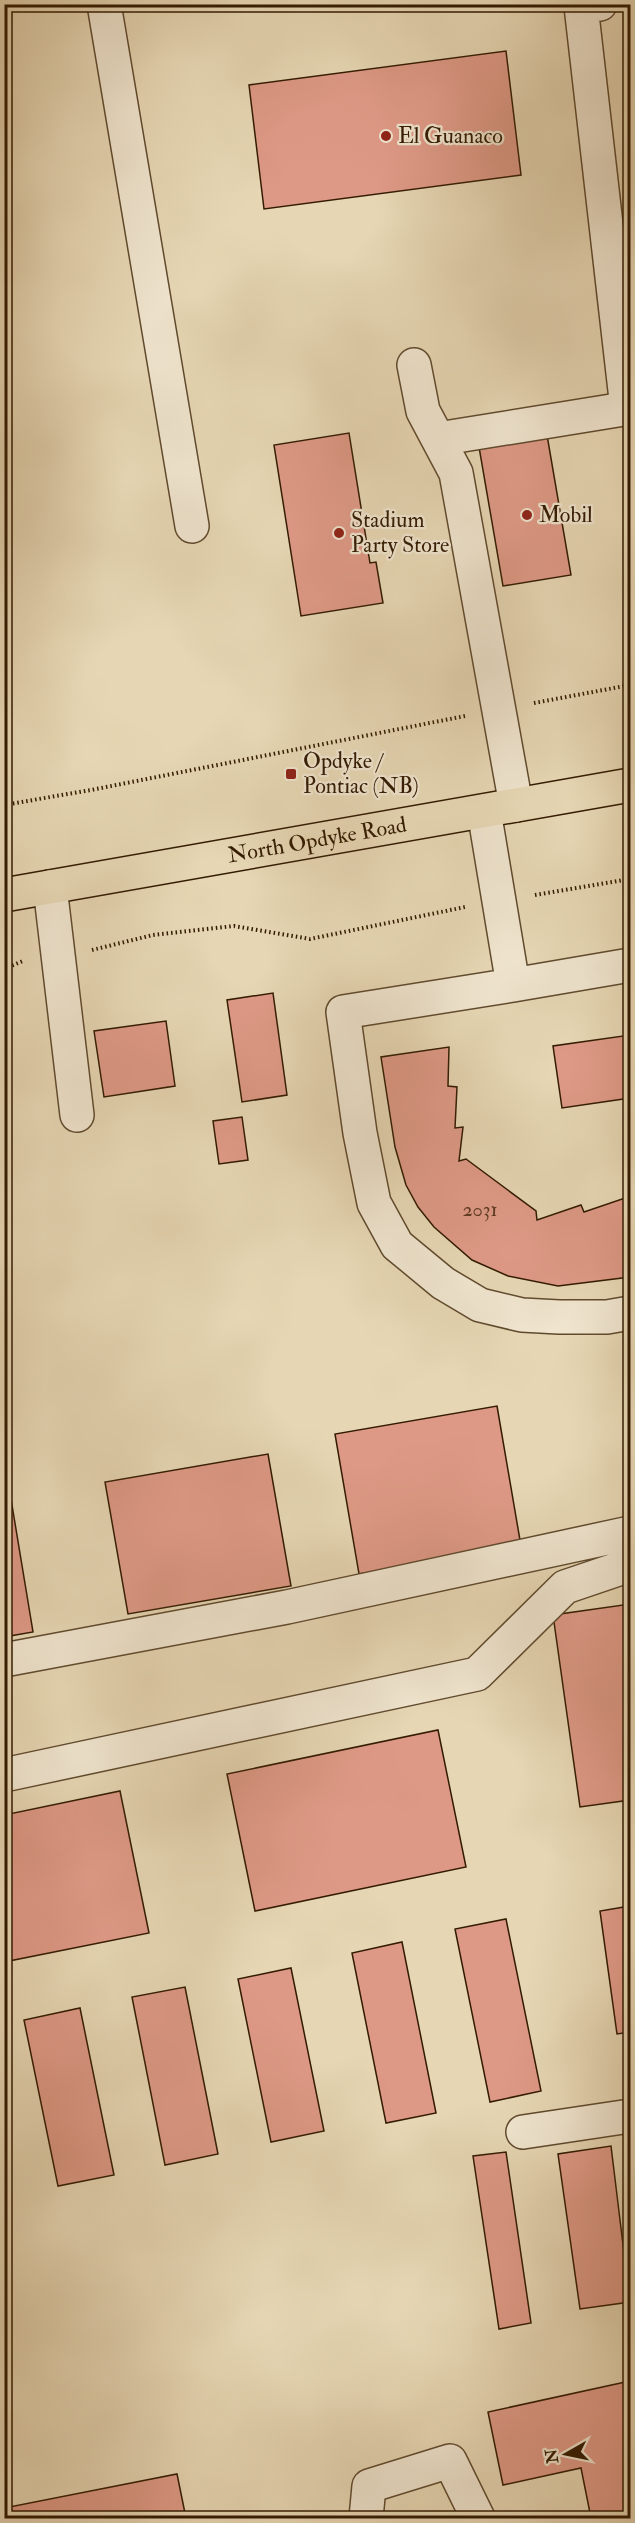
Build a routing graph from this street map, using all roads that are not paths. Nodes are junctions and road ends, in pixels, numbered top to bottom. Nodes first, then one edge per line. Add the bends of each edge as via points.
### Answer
1 (104, 4) edge
2 (600, 4) edge
3 (414, 365) dead end
4 (629, 408) edge
5 (438, 439) junction
6 (192, 526) dead end
7 (630, 785) edge
8 (516, 806) junction
9 (484, 811) junction
10 (50, 887) junction
11 (4, 895) edge
12 (630, 965) edge
13 (513, 985) junction
14 (77, 1115) dead end
15 (630, 1313) edge
16 (630, 1533) edge
17 (559, 1548) junction
18 (630, 1565) edge
19 (565, 1587) junction
20 (4, 1660) edge
21 (4, 1775) edge
22 (630, 2116) edge
23 (523, 2132) dead end
24 (366, 2518) edge
25 (478, 2518) edge

1 - 6 lane
2 - 4 lane via 581,6
3 - 5 lane via 423,411
4 - 5 lane
5 - 8 lane via 456,473
7 - 8 main road, North Opdyke Road
8 - 9 main road, North Opdyke Road
9 - 10 main road, North Opdyke Road
9 - 13 lane
10 - 11 main road, North Opdyke Road
10 - 14 lane
12 - 13 lane
13 - 15 lane via 343,1012 374,1203 397,1245 443,1283 480,1305 550,1317
16 - 17 lane
17 - 19 lane
17 - 20 lane via 287,1607
18 - 19 lane
19 - 21 lane via 477,1674
22 - 23 lane
24 - 25 lane via 369,2486 450,2461

